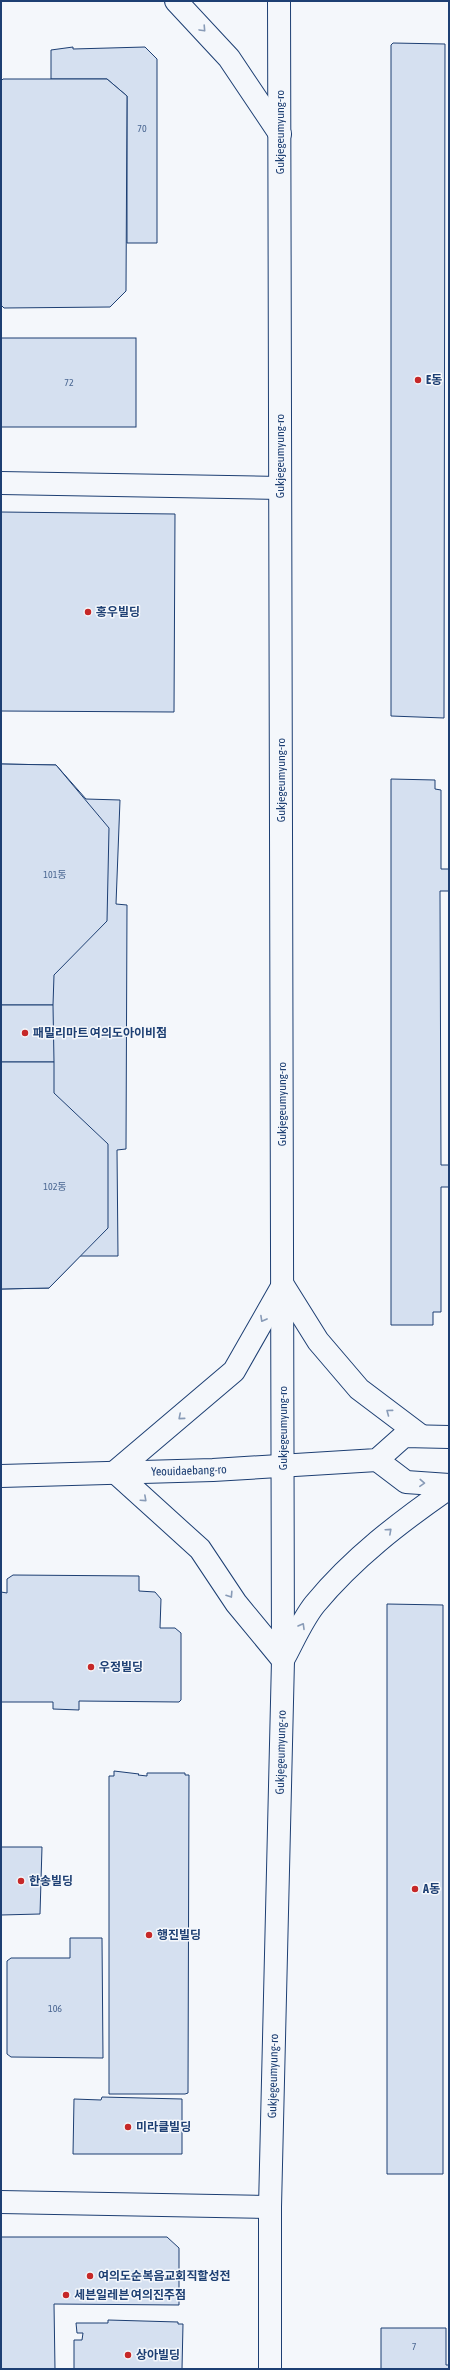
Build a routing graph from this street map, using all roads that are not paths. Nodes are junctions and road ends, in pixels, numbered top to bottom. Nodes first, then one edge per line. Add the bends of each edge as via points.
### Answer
1 (176, 1) edge
2 (279, 1) edge
3 (280, 134) junction
4 (1, 483) edge
5 (280, 488) junction
6 (282, 1285) junction
7 (420, 1435) junction
8 (449, 1437) edge
9 (377, 1460) junction
10 (283, 1465) junction
11 (115, 1472) junction
12 (1, 1476) edge
13 (449, 1485) edge
14 (449, 1488) edge
15 (283, 1660) junction
16 (1, 2202) edge
17 (270, 2207) junction
18 (270, 2369) edge

1 -> 3 street via 230,58
2 - 3 street, Gukjegeumyung-ro
3 - 5 street, Gukjegeumyung-ro
4 - 5 street
5 - 6 street, Gukjegeumyung-ro
7 -> 6 street via 359,1389 318,1340
6 - 10 street, Gukjegeumyung-ro
6 -> 11 street via 234,1371
7 - 8 street
7 - 9 street via 404,1436
9 - 10 street, Yeouidaebang-ro
9 -> 13 street via 406,1482
10 - 11 street, Yeouidaebang-ro via 213,1470
10 - 15 street, Gukjegeumyung-ro
11 - 12 street, Yeouidaebang-ro
11 -> 15 street via 200,1549 236,1603
15 -> 14 street via 314,1606 348,1568 398,1523
15 - 17 street, Gukjegeumyung-ro
16 - 17 street
17 - 18 street, Gukjegeumyung-ro

